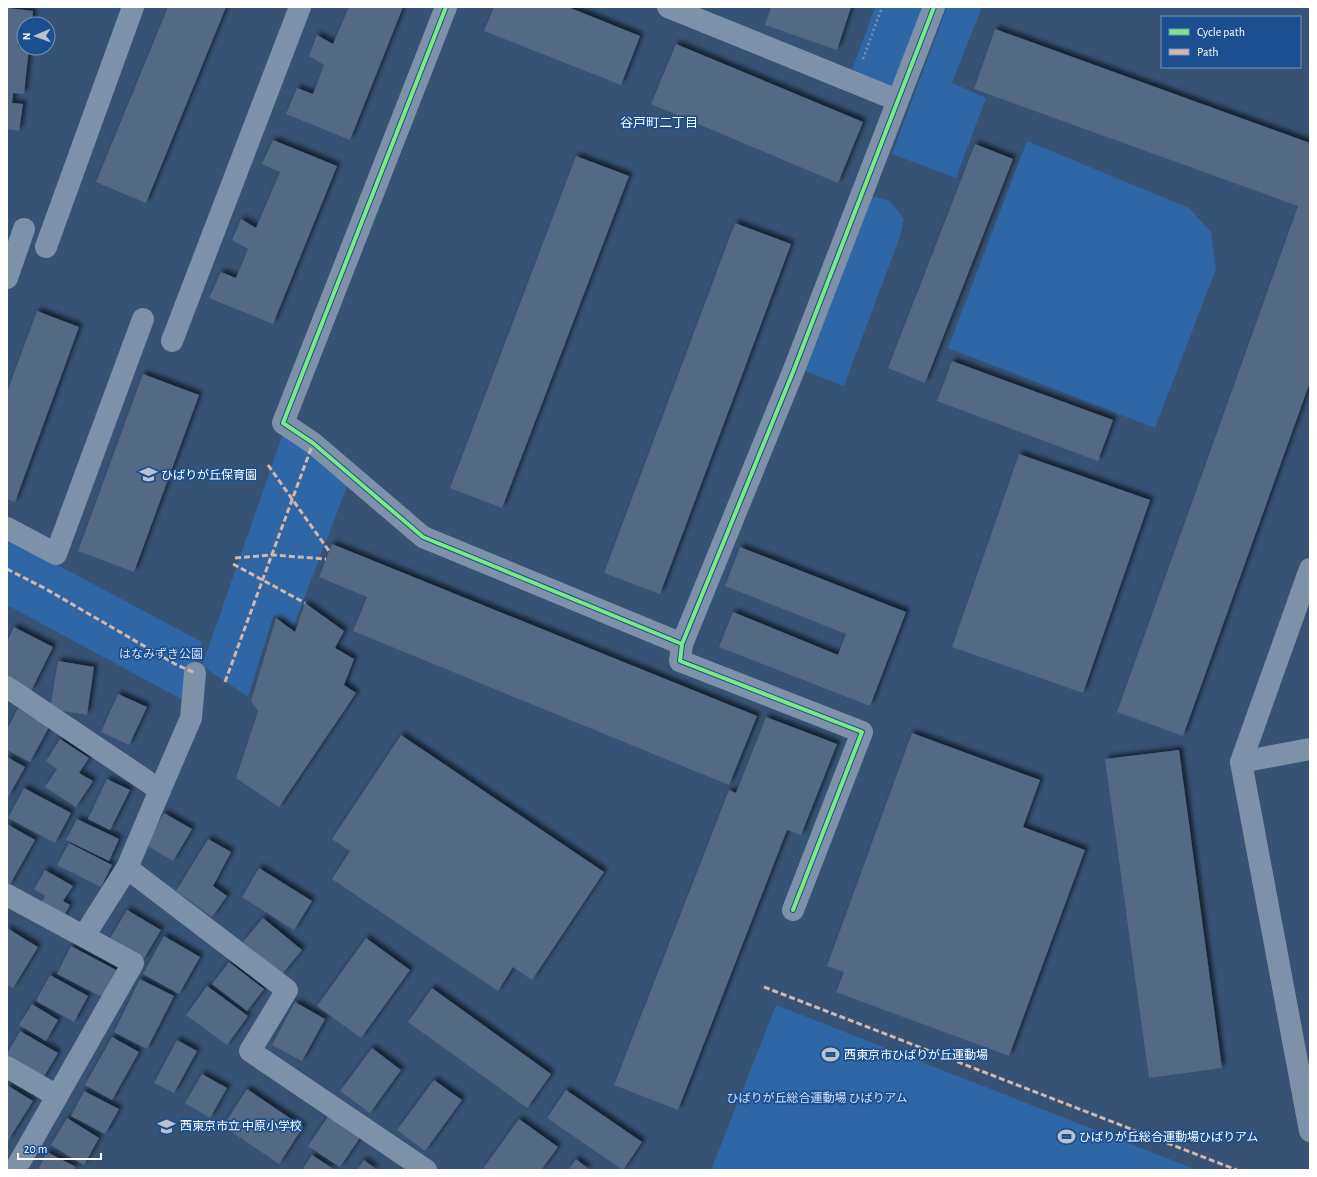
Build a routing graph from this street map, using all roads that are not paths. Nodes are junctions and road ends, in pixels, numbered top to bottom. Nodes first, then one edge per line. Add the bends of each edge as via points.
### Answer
1 (133, 7) edge
2 (300, 7) edge
3 (446, 7) edge
4 (668, 7) edge
5 (934, 7) edge
6 (897, 100) junction
7 (24, 229) dead end
8 (46, 247) dead end
9 (7, 278) edge
10 (142, 319) dead end
11 (172, 341) dead end
12 (7, 528) edge
13 (1310, 569) edge
14 (682, 644) junction
15 (194, 673) dead end
16 (7, 687) edge
17 (1310, 750) edge
18 (1241, 762) junction
19 (160, 790) junction
20 (127, 868) junction
21 (7, 895) edge
22 (793, 910) dead end
23 (84, 936) junction
24 (1300, 1028) edge
25 (7, 1067) edge
26 (57, 1096) junction
27 (1310, 1131) edge
28 (15, 1170) edge
29 (426, 1170) edge

1 - 8 street
2 - 11 street
3 - 14 street via 283,423 313,443 423,537
4 - 6 street
5 - 6 street
6 - 14 street via 794,372
7 - 9 street
10 - 12 street via 56,554
13 - 18 street
14 - 22 street via 680,661 862,732
15 - 19 street via 191,718
16 - 19 street
17 - 18 street
18 - 24 street
19 - 20 street
20 - 23 street
20 - 29 street via 287,990 250,1051
21 - 23 street
23 - 26 street via 133,963
24 - 27 street
25 - 26 street
26 - 28 street

